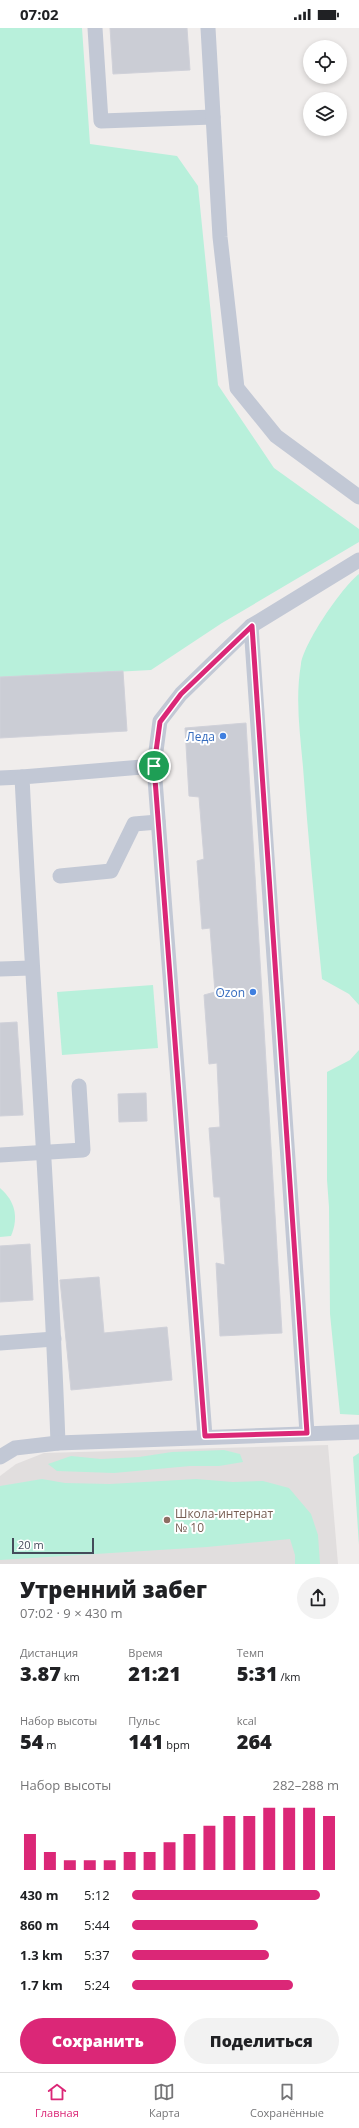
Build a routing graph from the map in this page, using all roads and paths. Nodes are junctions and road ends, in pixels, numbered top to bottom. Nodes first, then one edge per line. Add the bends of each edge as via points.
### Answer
1 (95, 28) edge
2 (208, 28) edge
3 (213, 117) junction
4 (359, 497) edge
5 (359, 560) edge
6 (252, 626) junction
7 (154, 766) junction
8 (22, 777) junction
9 (0, 778) edge
10 (158, 822) junction
11 (60, 876) dead end
12 (31, 968) junction
13 (0, 970) edge
14 (79, 1086) dead end
15 (44, 1152) junction
16 (0, 1155) edge
17 (54, 1339) junction
18 (0, 1343) edge
19 (359, 1432) edge
20 (307, 1433) junction
21 (205, 1436) junction
22 (58, 1442) junction
23 (0, 1457) edge

1 - 3 lane via 101,121
2 - 3 lane
3 - 4 lane via 220,238 237,388 276,436
5 - 6 lane
6 - 7 lane via 181,694 160,722
6 - 20 lane
7 - 8 lane
7 - 10 lane
8 - 9 lane
8 - 12 lane
10 - 11 lane via 134,824 111,871
10 - 21 lane
12 - 13 lane
12 - 15 lane
14 - 15 lane via 83,1150
15 - 16 lane
15 - 17 lane
17 - 18 lane
17 - 22 lane
19 - 20 lane
20 - 21 lane
21 - 22 lane
22 - 23 lane via 15,1448

